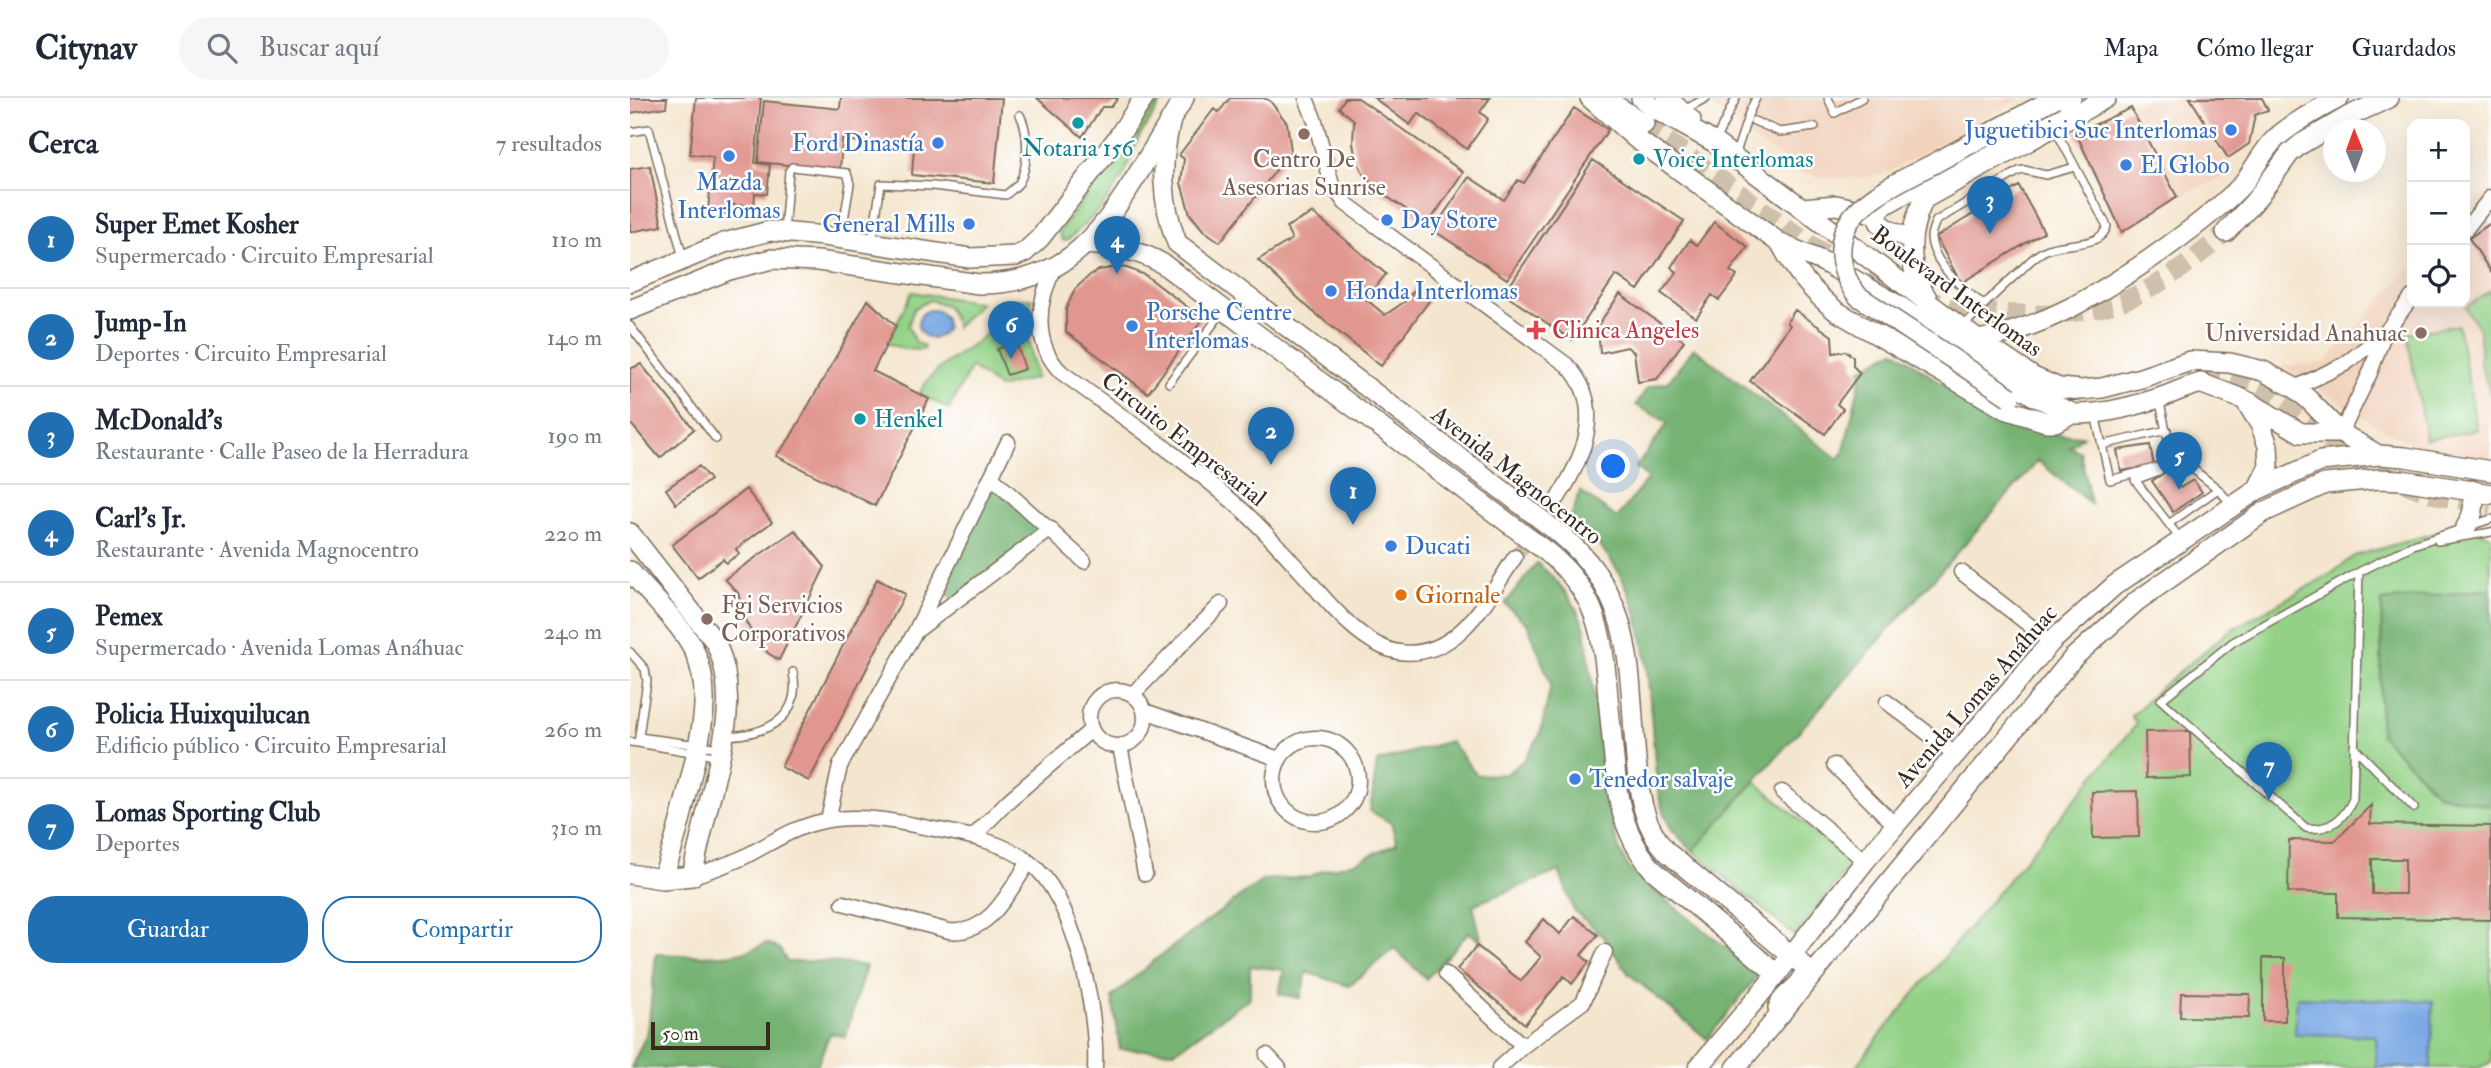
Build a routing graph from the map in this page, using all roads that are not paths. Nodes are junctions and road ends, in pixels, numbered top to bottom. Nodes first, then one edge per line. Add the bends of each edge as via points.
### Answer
1 (1144, 98) edge
2 (1184, 98) edge
3 (1306, 98) edge
4 (1590, 98) edge
5 (1605, 98) edge
6 (1706, 98) edge
7 (1736, 98) edge
8 (1756, 98) edge
9 (1828, 98) edge
10 (1862, 98) edge
11 (2055, 98) edge
12 (2071, 98) edge
13 (2106, 98) edge
14 (2340, 98) edge
15 (2389, 98) edge
16 (1658, 108) edge
17 (1020, 115) dead end
18 (1171, 120) junction
19 (1754, 121) dead end
20 (1815, 127) dead end
21 (2054, 127) junction
22 (630, 132) edge
23 (1714, 142) junction
24 (1735, 157) junction
25 (2075, 167) junction
26 (2491, 197) edge
27 (1803, 208) junction
28 (1878, 214) junction
29 (2470, 224) edge
30 (783, 232) junction
31 (2226, 232) tunnel mouth
32 (841, 239) junction
33 (1912, 239) junction
34 (872, 243) junction
35 (1086, 244) junction
36 (1780, 244) junction
37 (683, 260) junction
38 (1056, 266) junction
39 (630, 282) edge
40 (1983, 304) junction
41 (2407, 304) edge
42 (1932, 305) junction
43 (630, 310) edge
44 (1224, 310) junction
45 (630, 326) edge
46 (1970, 333) junction
47 (2385, 333) junction
48 (1169, 383) dead end
49 (2295, 388) junction
50 (2159, 398) junction
51 (2245, 400) junction
52 (2095, 412) junction
53 (2072, 413) junction
54 (2167, 430) junction
55 (2341, 433) junction
56 (716, 439) dead end
57 (1007, 442) dead end
58 (2102, 445) junction
59 (2379, 455) junction
60 (2491, 471) edge
61 (991, 477) junction
62 (2218, 489) junction
63 (2257, 490) junction
64 (2481, 492) edge
65 (1558, 498) tunnel mouth
66 (2232, 505) junction
67 (2491, 520) edge
68 (2169, 523) junction
69 (2466, 527) junction
70 (1051, 529) junction
71 (2491, 532) edge
72 (630, 534) edge
73 (2182, 540) junction
74 (2413, 545) junction
75 (1515, 556) tunnel mouth
76 (1084, 561) dead end
77 (630, 571) edge
78 (1961, 572) dead end
79 (2359, 572) junction
80 (1221, 604) dead end
81 (915, 632) junction
82 (2050, 642) junction
83 (630, 652) edge
84 (793, 672) dead end
85 (1133, 694) junction
86 (1887, 702) dead end
87 (1145, 711) junction
88 (1091, 730) junction
89 (635, 741) edge
90 (1120, 746) junction
91 (723, 747) junction
92 (2354, 747) junction
93 (698, 749) junction
94 (1955, 755) junction
95 (1279, 759) junction
96 (1834, 765) dead end
97 (1782, 792) dead end
98 (2414, 808) dead end
99 (828, 820) junction
100 (1895, 825) junction
101 (679, 830) junction
102 (702, 833) junction
103 (973, 837) junction
104 (1865, 861) junction
105 (1029, 862) junction
106 (630, 874) edge
107 (1145, 874) dead end
108 (692, 876) junction
109 (662, 879) junction
110 (843, 903) dead end
111 (1605, 952) dead end
112 (1790, 956) junction
113 (1446, 974) dead end
114 (1777, 974) junction
115 (1781, 1014) junction
116 (1523, 1046) junction
117 (1267, 1055) dead end
118 (1095, 1068) edge
119 (1279, 1068) edge
120 (1499, 1068) edge
121 (1698, 1068) edge
122 (1736, 1068) edge

1 - 34 main road via 1041,238 1025,251 1000,258 970,258
2 - 18 main road
3 - 65 street via 1332,185 1345,203 1567,365 1579,380 1587,413 1584,450
4 - 36 main road, Boulevard Interlomas
5 - 16 main road, Boulevard Interlomas
6 - 16 lane
7 - 23 lane
8 - 24 lane
9 - 10 lane via 1835,113
11 - 53 main road, Boulevard Interlomas, bridge via 1863,206 1848,224 1840,257 1858,296 2010,397 2038,409
12 - 28 main road via 1881,207
13 - 21 main road
14 - 46 main road via 2276,138 2238,188 2125,277 2034,326
15 - 31 main road via 2328,127 2290,153
16 - 23 main road, Boulevard Interlomas
17 - 34 lane via 1027,127 1026,166 1019,184 1006,195 881,184
18 - 35 main road via 1113,213
18 - 112 main road, Avenida Magnocentro via 1163,179 1167,214 1177,243 1560,534 1600,576 1623,632 1638,786 1651,830 1668,853
19 - 20 lane via 1780,132
21 - 25 lane
21 - 33 main road via 1924,199
22 - 37 lane via 649,129
23 - 24 main road, Boulevard Interlomas
24 - 27 main road, Boulevard Interlomas
25 - 40 lane via 2107,226 2105,233 2099,239 2041,252
25 - 40 lane via 2046,175 2019,171 1936,221 1933,249 1957,285
26 - 29 street
27 - 28 main road via 1836,205
27 - 42 main road, Boulevard Interlomas
28 - 33 main road via 1884,228
30 - 32 main road
30 - 32 lane via 792,167 847,173 850,184
30 - 37 main road via 747,236
32 - 34 main road
33 - 42 main road via 1918,281
35 - 38 main road
35 - 44 main road, Avenida Magnocentro via 1120,247 1152,258
36 - 53 main road, Boulevard Interlomas via 1824,262 2034,396
36 - 53 main road, Boulevard Interlomas via 1794,270 1836,311 2005,409 2046,422
37 - 39 main road
38 - 43 main road via 1021,280 979,285 818,261 772,259 729,270
38 - 75 street, Circuito Empresarial via 1044,292 1040,321 1052,363 1240,508 1336,612 1378,644 1399,652 1443,644 1478,613
40 - 46 lane
41 - 47 street
42 - 46 main road, Boulevard Interlomas
44 - 48 lane
44 - 114 main road, Avenida Magnocentro via 1572,575 1591,603 1602,637 1617,789 1631,840 1653,870
45 - 56 lane
46 - 49 main road, Boulevard Interlomas via 2023,372 2072,390 2102,388 2203,361 2255,369
47 - 49 street via 2344,364
47 - 55 street
49 - 55 main road, Boulevard Interlomas
50 - 51 main road, Boulevard Interlomas via 2201,383
50 - 52 main road, Boulevard Interlomas
50 - 54 lane
51 - 55 main road via 2301,433
51 - 63 main road via 2269,446 2269,466
52 - 53 main road, Boulevard Interlomas
52 - 58 lane
54 - 58 lane
54 - 58 lane via 2173,463 2110,480
55 - 59 main road, Boulevard Interlomas
57 - 61 street
59 - 60 main road, Avenida Lomas Anáhuac
59 - 63 main road, Avenida Lomas Anáhuac via 2321,461
61 - 70 street
61 - 81 street
62 - 66 lane
62 - 68 lane
62 - 68 lane via 2184,462 2136,480
63 - 66 main road, Avenida Lomas Anáhuac
64 - 69 main road
64 - 115 main road, Avenida Lomas Anáhuac via 2379,479 2325,484 2264,512 2137,601 2073,658
66 - 73 main road, Avenida Lomas Anáhuac
67 - 69 lane
68 - 73 lane
69 - 74 lane
70 - 76 street
70 - 81 street
71 - 74 lane
72 - 91 main road via 716,643 723,659 728,707
73 - 82 main road, Avenida Lomas Anáhuac via 2115,585
74 - 79 lane
77 - 93 main road via 687,639 700,665 705,693
78 - 82 street
79 - 92 lane
79 - 92 lane via 2233,642 2161,700 2306,828 2329,827 2349,808
80 - 85 street
81 - 99 street via 840,766
82 - 94 main road, Avenida Lomas Anáhuac
83 - 89 lane via 645,669 647,681
84 - 91 lane via 797,688 790,709 771,726
85 - 87 street
85 - 88 street via 1119,689 1104,692 1093,701 1088,715
86 - 94 street
87 - 90 street via 1144,727 1135,740
87 - 95 street
88 - 90 street via 1102,743
88 - 103 street
89 - 93 lane
90 - 107 street
91 - 93 lane
91 - 102 main road
92 - 98 lane
93 - 101 main road
94 - 100 main road, Avenida Lomas Anáhuac
95 - 95 street via 1273,780 1279,801 1295,817 1316,822 1338,816 1353,801 1359,779 1353,758 1337,743 1315,737 1294,743
96 - 100 street
97 - 104 street
99 - 103 street via 860,818 912,824
99 - 108 street via 793,830 742,858
100 - 104 main road, Avenida Lomas Anáhuac
101 - 102 main road
101 - 109 main road
102 - 108 main road
103 - 105 street
104 - 112 main road, Avenida Lomas Anáhuac
105 - 110 street via 990,917 961,933
105 - 118 street via 1048,879 1067,917 1094,1019
106 - 109 main road
108 - 109 main road
111 - 116 street via 1583,1002
112 - 114 main road, Avenida Lomas Anáhuac
112 - 115 main road via 1800,961 1805,971 1802,981 1780,1002
113 - 116 street
114 - 121 main road, Avenida Lomas Anáhuac
115 - 122 main road, Avenida Lomas Anáhuac
116 - 120 street
117 - 119 street

